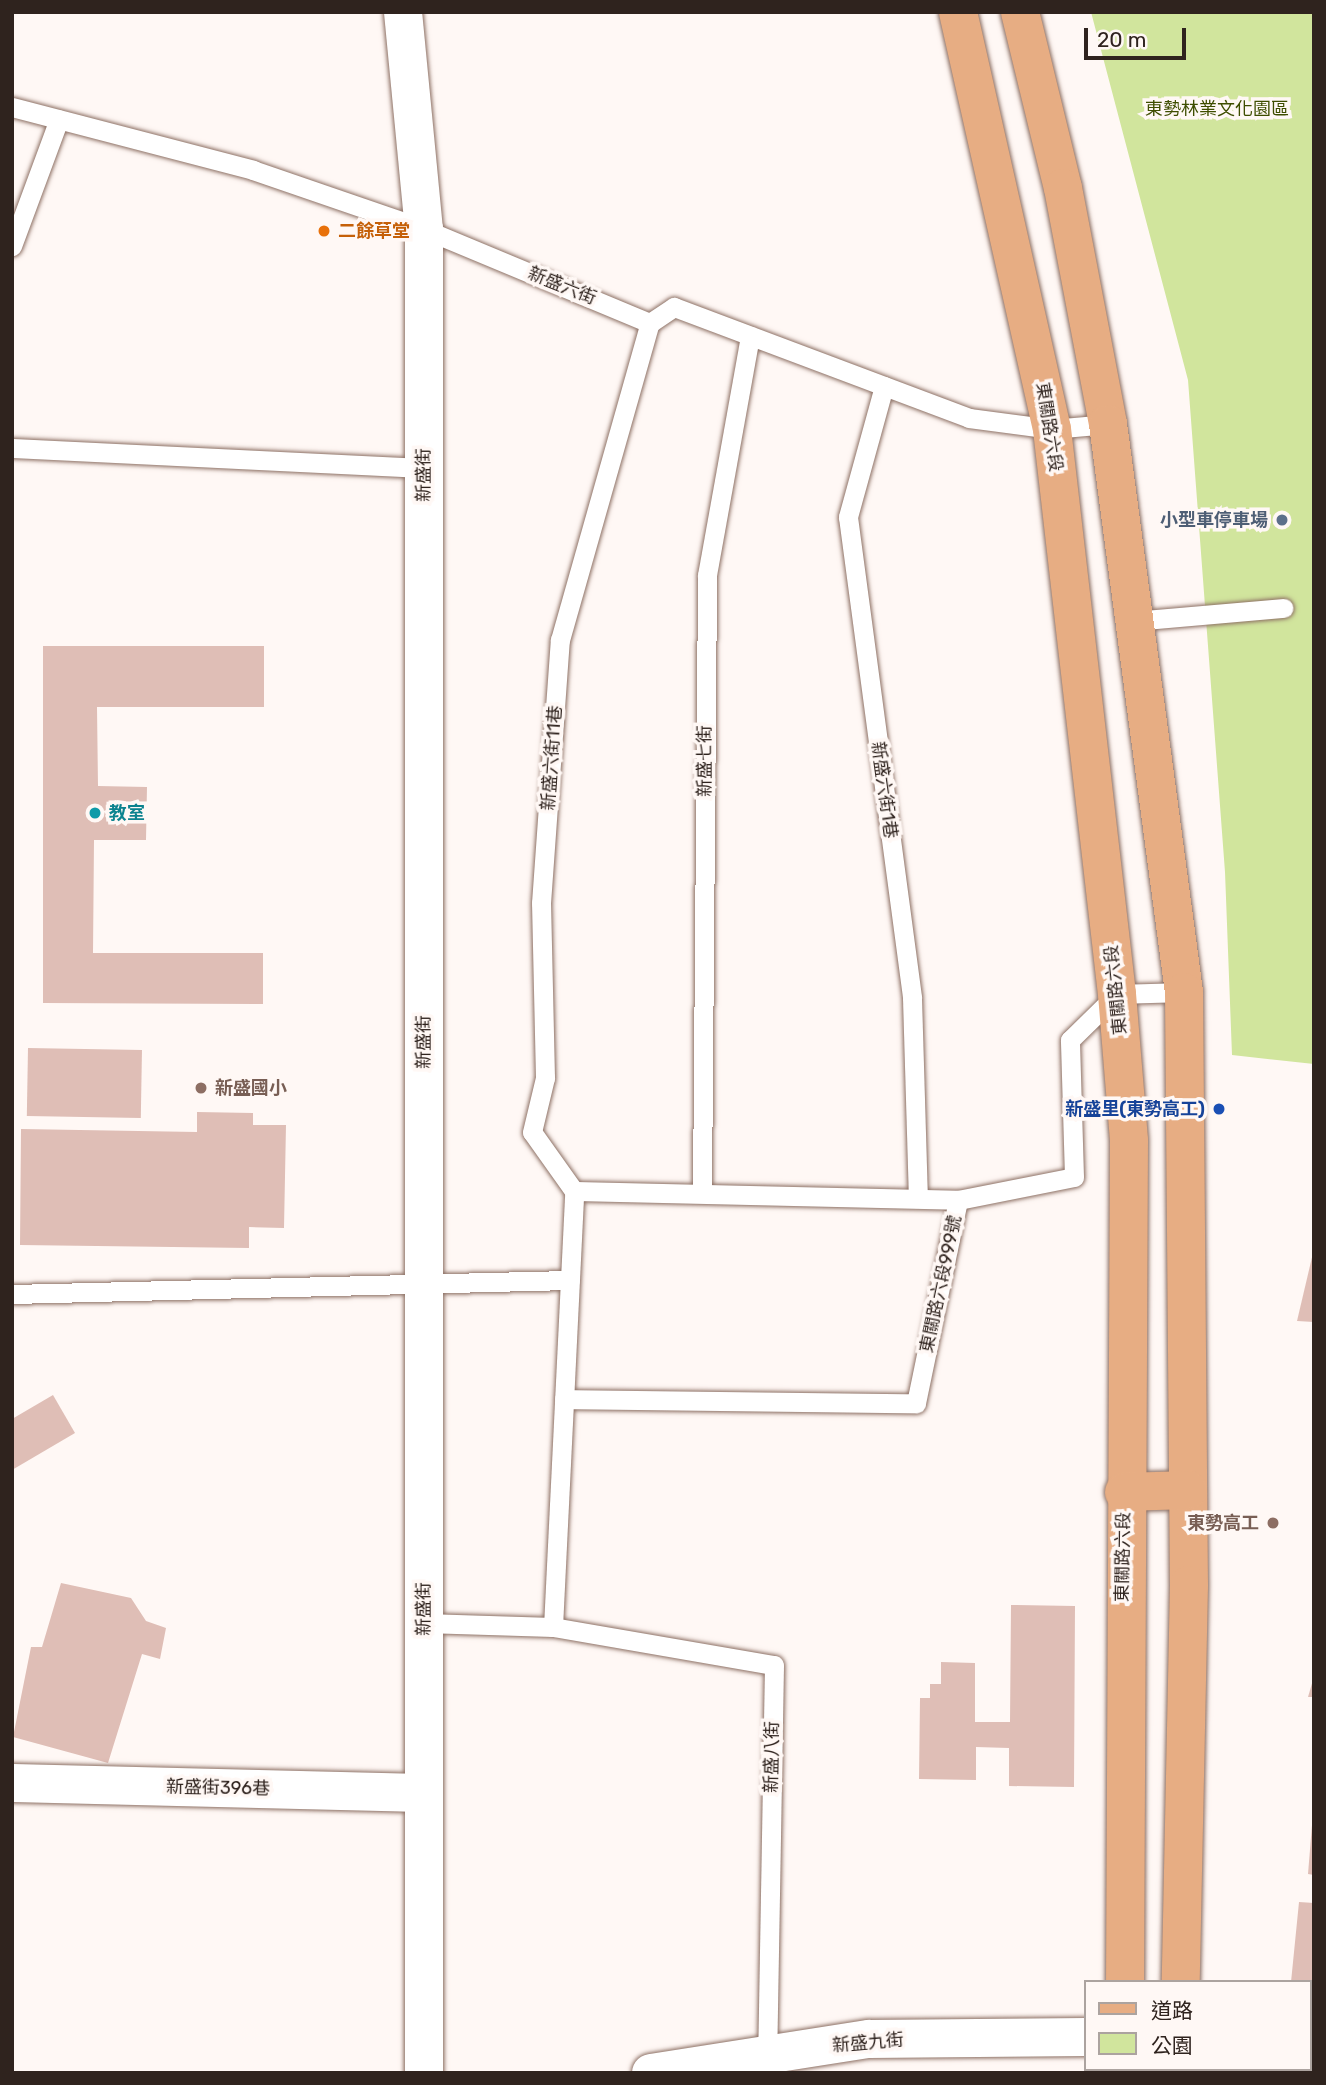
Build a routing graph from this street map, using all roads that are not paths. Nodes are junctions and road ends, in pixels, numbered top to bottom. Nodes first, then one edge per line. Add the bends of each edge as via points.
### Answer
1 (403, 12) edge
2 (958, 12) edge
3 (1020, 12) edge
4 (12, 107) edge
5 (59, 119) junction
6 (424, 229) junction
7 (12, 246) edge
8 (650, 323) junction
9 (750, 336) junction
10 (884, 386) junction
11 (1108, 424) junction
12 (1052, 429) junction
13 (12, 448) edge
14 (424, 468) junction
15 (1283, 608) dead end
16 (1134, 621) junction
17 (1184, 992) junction
18 (1117, 994) junction
19 (575, 1191) junction
20 (702, 1191) junction
21 (918, 1198) junction
22 (958, 1200) junction
23 (570, 1280) junction
24 (424, 1287) junction
25 (12, 1294) edge
26 (564, 1399) junction
27 (1188, 1490) junction
28 (1124, 1492) junction
29 (424, 1623) junction
30 (553, 1626) junction
31 (12, 1783) edge
32 (424, 1793) junction
33 (1125, 1980) edge
34 (1181, 1980) edge
35 (1084, 2037) edge
36 (767, 2064) edge
37 (424, 2073) edge
38 (651, 2073) edge

1 - 6 street, 新盛街
2 - 12 main road, 東關路六段
3 - 11 main road via 1063,188
4 - 5 lane, 新盛六街
5 - 6 lane, 新盛六街 via 253,170
5 - 7 lane
6 - 8 lane, 新盛六街
6 - 14 street, 新盛街
8 - 9 lane via 674,307
8 - 19 lane, 新盛六街11巷 via 560,640 541,904 545,1078 533,1132
9 - 10 lane
9 - 20 lane, 新盛七街 via 706,575
10 - 12 lane via 969,418
10 - 21 lane, 新盛六街1巷 via 848,517 912,999
11 - 12 lane
11 - 16 main road
12 - 18 main road, 東關路六段
13 - 14 lane
14 - 24 street, 新盛街
15 - 16 lane
16 - 17 main road
17 - 18 lane
17 - 27 main road
18 - 22 lane, 東關路六段999號 via 1070,1040 1074,1177
18 - 28 main road, 東關路六段 via 1129,1141
19 - 20 lane
19 - 23 lane
20 - 21 lane
21 - 22 lane
22 - 26 lane, 東關路六段999號 via 916,1403
23 - 24 lane
23 - 26 lane
24 - 25 lane
24 - 29 street, 新盛街
26 - 30 lane
27 - 28 main road
27 - 34 main road
28 - 33 main road, 東關路六段
29 - 30 lane
29 - 32 street, 新盛街
30 - 36 lane, 新盛八街 via 774,1665
31 - 32 street, 新盛街396巷
32 - 37 street, 新盛街
35 - 36 street, 新盛九街 via 869,2039
36 - 38 street, 新盛九街

